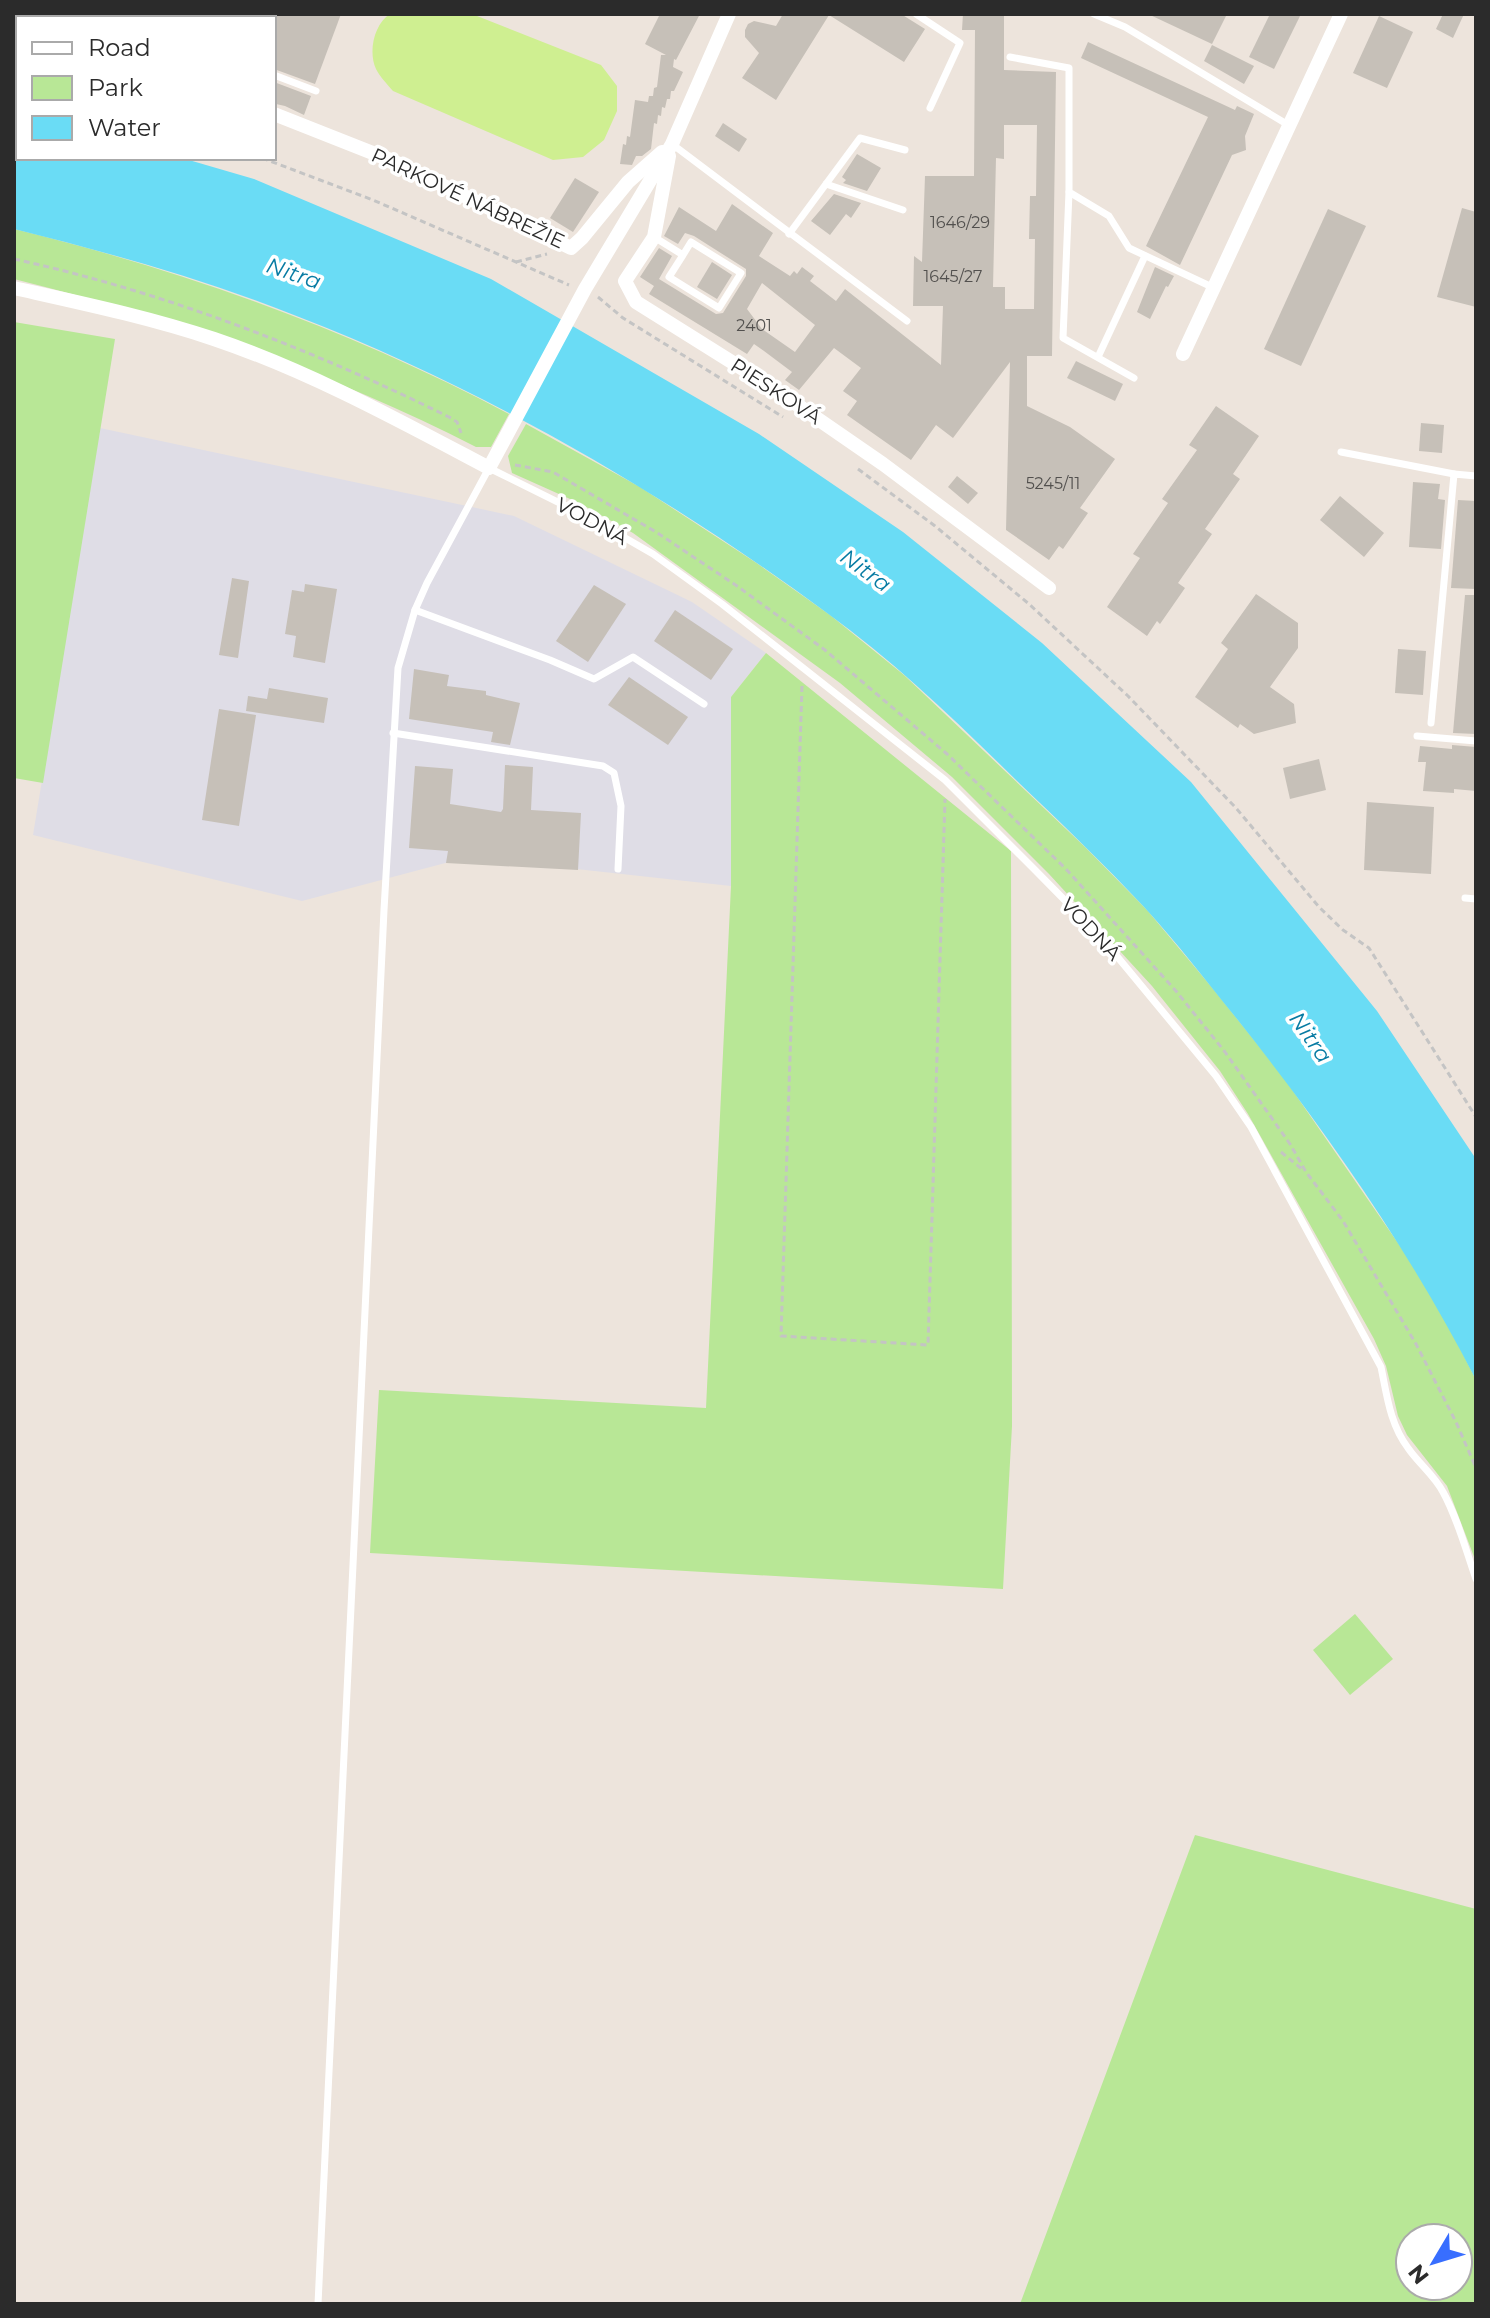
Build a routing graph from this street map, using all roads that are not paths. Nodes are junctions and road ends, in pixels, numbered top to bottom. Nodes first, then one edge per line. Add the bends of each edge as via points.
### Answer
1 (729, 14) edge
2 (916, 14) edge
3 (1094, 14) edge
4 (1341, 14) edge
5 (1010, 57) dead end
6 (276, 76) edge
7 (316, 91) dead end
8 (930, 108) dead end
9 (276, 115) edge
10 (1290, 126) junction
11 (672, 144) junction
12 (905, 150) dead end
13 (826, 184) junction
14 (1069, 192) junction
15 (903, 210) dead end
16 (789, 234) junction
17 (654, 237) junction
18 (683, 255) junction
19 (1145, 256) junction
20 (1212, 287) junction
21 (14, 288) edge
22 (907, 321) dead end
23 (1183, 354) dead end
24 (1098, 357) junction
25 (1134, 378) dead end
26 (1341, 452) dead end
27 (489, 468) junction
28 (1454, 474) junction
29 (1476, 476) edge
30 (1049, 588) dead end
31 (415, 610) junction
32 (704, 704) dead end
33 (1431, 723) dead end
34 (393, 733) junction
35 (1417, 736) dead end
36 (1476, 741) edge
37 (618, 869) dead end
38 (1465, 898) dead end
39 (1476, 899) edge
40 (1476, 1579) edge
41 (318, 2304) edge

1 - 11 street
2 - 8 lane via 960,43
3 - 10 lane via 1125,27
4 - 10 street
5 - 14 lane via 1069,68
6 - 7 lane
9 - 11 street, PARKOVÉ NÁBREŽIE via 393,161 571,248 628,182
10 - 20 street
11 - 16 lane
11 - 17 street, PIESKOVÁ
11 - 27 street
12 - 13 lane via 860,138
13 - 15 lane
13 - 16 lane
14 - 19 lane via 1109,216 1129,248
14 - 24 lane via 1063,338
16 - 22 lane
17 - 18 lane
17 - 30 street, PIESKOVÁ via 625,281 636,302 883,464
18 - 18 lane via 691,242 741,273 719,308 669,277
19 - 20 lane
19 - 24 lane
20 - 23 street
21 - 27 street via 216,340 353,396
24 - 25 lane
26 - 28 lane
27 - 31 lane
27 - 40 lane, VODNÁ via 653,554 803,666 945,780 1101,937 1169,1016 1251,1127 1381,1367 1400,1435 1446,1496
28 - 29 lane
28 - 33 lane
31 - 32 lane via 594,679 633,657
31 - 34 lane via 398,668
34 - 37 lane via 603,766 614,773 621,806
34 - 41 lane
35 - 36 lane
38 - 39 lane

